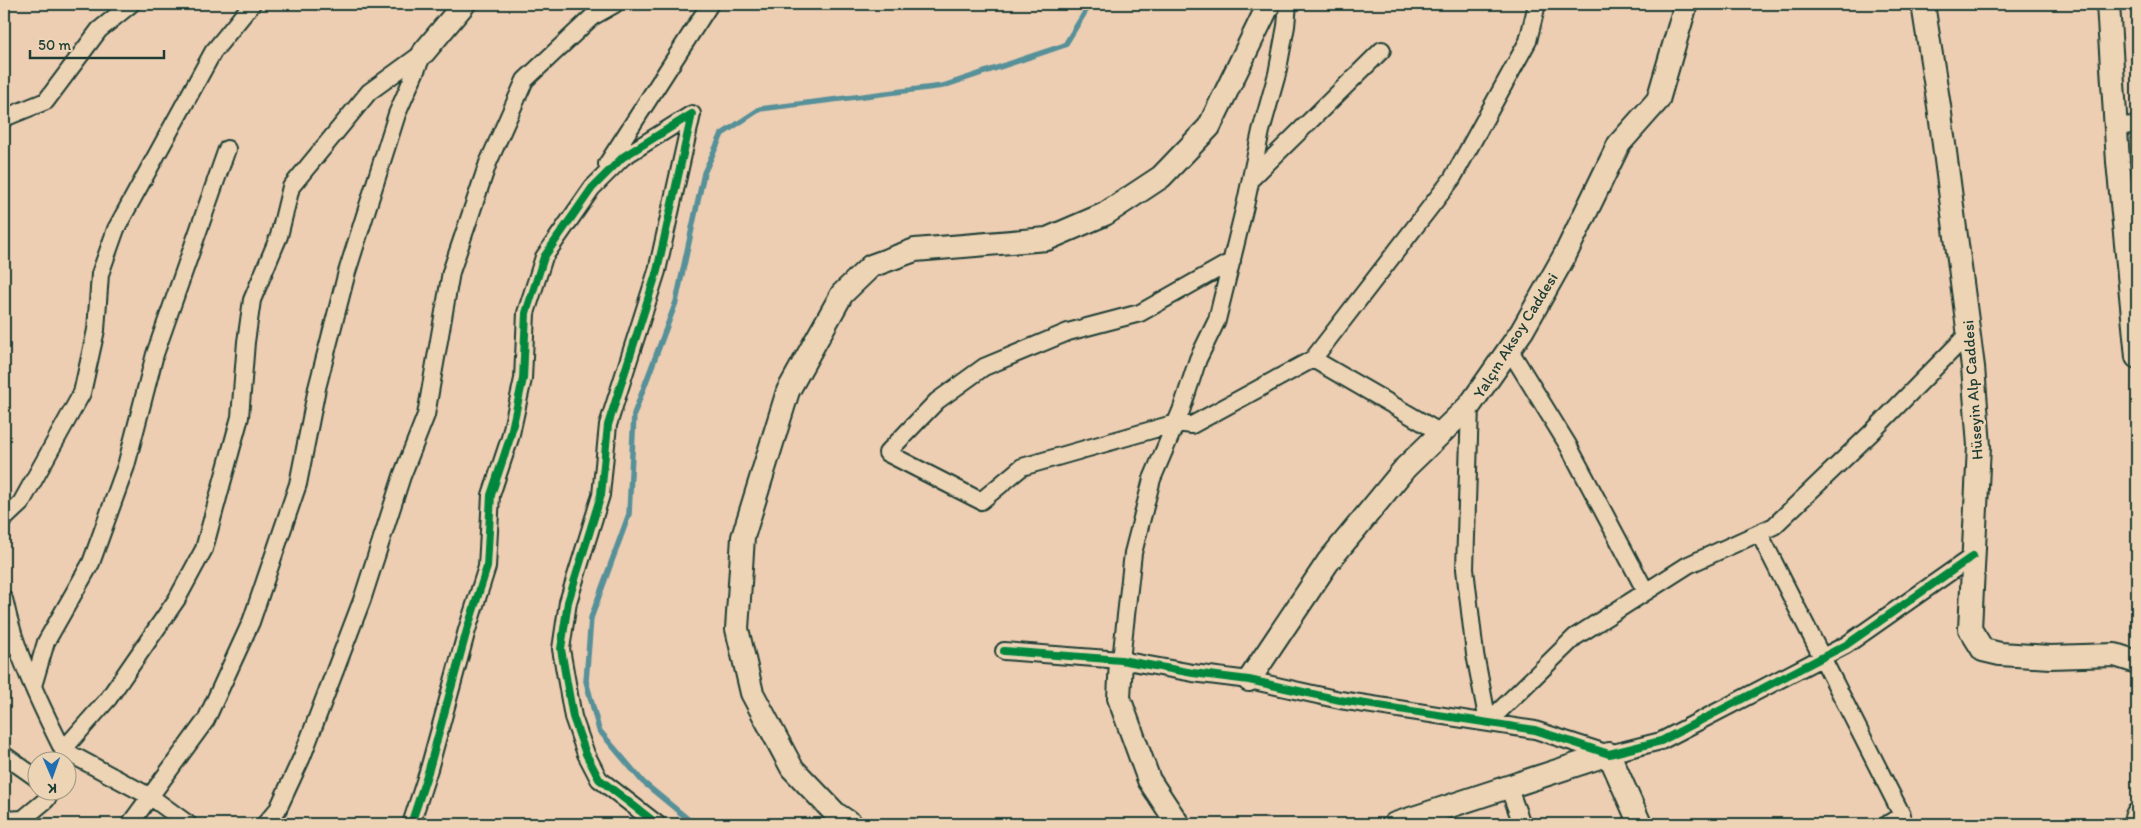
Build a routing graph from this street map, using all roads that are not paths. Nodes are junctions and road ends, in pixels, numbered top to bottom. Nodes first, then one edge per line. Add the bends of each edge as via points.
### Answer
1 (131, 4) edge
2 (252, 4) edge
3 (464, 4) edge
4 (615, 4) edge
5 (710, 4) edge
6 (1269, 4) edge
7 (1288, 4) edge
8 (1537, 4) edge
9 (1686, 4) edge
10 (1922, 4) edge
11 (2108, 4) edge
12 (1382, 50) dead end
13 (424, 52) junction
14 (4, 118) edge
15 (2126, 126) edge
16 (227, 149) dead end
17 (1251, 179) junction
18 (592, 188) junction
19 (1232, 261) junction
20 (1969, 333) junction
21 (1509, 349) junction
22 (2137, 357) edge
23 (1313, 359) junction
24 (1470, 405) junction
25 (1176, 423) junction
26 (1442, 433) junction
27 (4, 519) edge
28 (1759, 533) junction
29 (1973, 556) junction
30 (1646, 592) junction
31 (4, 599) edge
32 (1004, 652) dead end
33 (1822, 657) junction
34 (1121, 660) junction
35 (2137, 662) edge
36 (1249, 680) junction
37 (33, 686) junction
38 (1488, 722) junction
39 (61, 750) edge
40 (67, 750) edge
41 (1609, 754) junction
42 (4, 755) edge
43 (78, 762) edge
44 (28, 772) edge
45 (1508, 786) junction
46 (150, 797) junction
47 (46, 800) edge
48 (1904, 819) edge
49 (4, 820) edge
50 (130, 824) edge
51 (188, 824) edge
52 (266, 824) edge
53 (411, 824) edge
54 (657, 824) edge
55 (851, 824) edge
56 (1178, 824) edge
57 (1395, 824) edge
58 (1522, 824) edge
59 (1640, 824) edge
60 (1888, 824) edge

1 - 14 street via 99,30 46,102
2 - 27 street via 214,52 116,228 100,274 96,330 82,393 21,503
3 - 13 street
4 - 52 street via 592,17 525,80 488,163 451,272 426,415 402,476 362,600 302,757 278,809
5 - 18 street
6 - 55 street via 1209,127 1161,177 1105,214 1046,239 915,250 871,266 842,294 788,391 743,537 738,629 752,692 792,768 836,814
7 - 17 street via 1277,74 1260,131
8 - 23 street via 1528,41 1452,179
9 - 21 street, Yalçın Aksoy Caddesi via 1658,100 1619,144 1566,252
10 - 20 street, Hüseyin Alp Caddesi
11 - 15 street
12 - 17 street
13 - 40 street via 369,92 291,187 279,236 252,300 240,417 204,549 177,599 108,699
13 - 46 street via 397,114 347,272 317,388 298,484 251,622 206,720
15 - 22 street
16 - 37 street via 155,354 126,466 94,554 46,642
17 - 19 street
18 - 53 street via 544,257 526,314 524,379 510,438 491,495 487,567
18 - 54 street via 623,157 692,114 656,271 608,425 601,496 568,602 561,649 573,717 599,779
19 - 25 street via 1217,320 1198,359
19 - 25 street via 1140,313 1068,332 984,367 937,401 887,453 981,501 1022,467
20 - 28 street via 1774,526
20 - 29 street, Hüseyin Alp Caddesi via 1979,446
21 - 24 street, Yalçın Aksoy Caddesi
21 - 30 street via 1568,445
23 - 25 street via 1192,425
23 - 26 street
24 - 26 street, Yalçın Aksoy Caddesi
24 - 38 street via 1465,569 1475,654
25 - 34 street via 1152,479 1134,553
26 - 36 street, Yalçın Aksoy Caddesi via 1406,467 1328,562
28 - 30 street via 1688,565
28 - 33 street
29 - 33 street via 1846,645
29 - 35 street, Hüseyin Alp Caddesi via 1970,629 1983,650 2050,657 2115,655
30 - 38 street via 1575,637
31 - 37 street via 8,619
32 - 34 street
33 - 41 street via 1661,741
33 - 48 street
34 - 36 street
34 - 56 street via 1119,698 1149,780
36 - 38 street via 1340,700
37 - 39 street
38 - 41 street via 1535,730
41 - 45 street
41 - 59 street
42 - 44 street
43 - 46 street
45 - 57 street
45 - 58 street
46 - 50 street
46 - 51 street
47 - 49 street via 23,819
48 - 60 street

